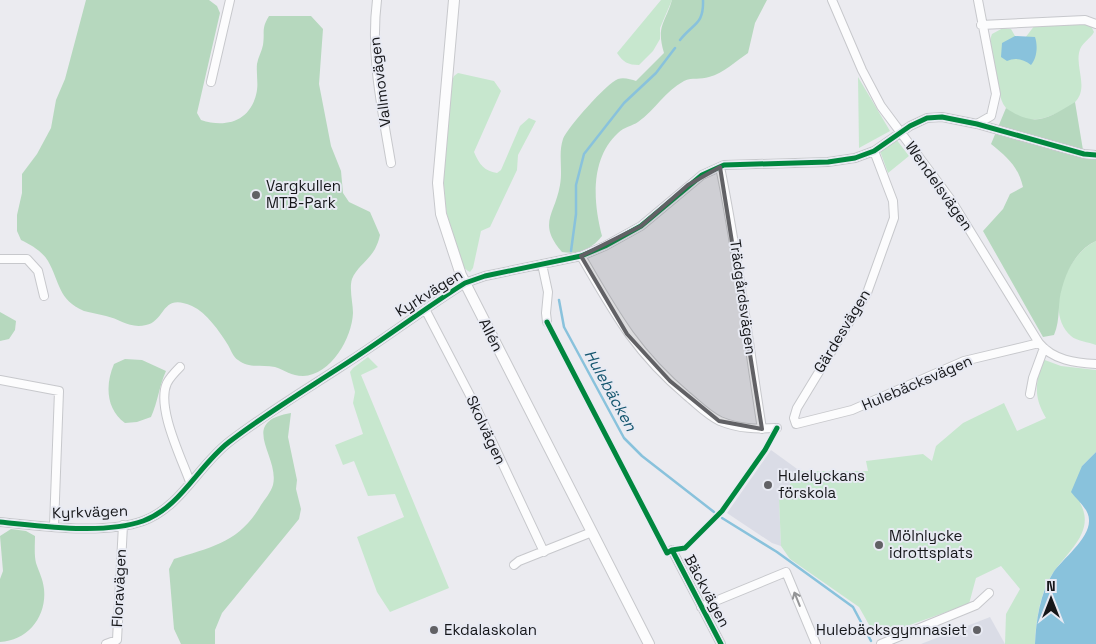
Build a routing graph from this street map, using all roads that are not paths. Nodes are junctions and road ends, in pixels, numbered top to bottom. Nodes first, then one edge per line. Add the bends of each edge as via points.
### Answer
1 (230, 0) edge
2 (377, 0) edge
3 (454, 0) edge
4 (832, 0) edge
5 (978, 0) edge
6 (1096, 24) edge
7 (981, 25) junction
8 (210, 82) dead end
9 (977, 124) junction
10 (901, 133) junction
11 (874, 150) junction
12 (1096, 155) edge
13 (391, 163) dead end
14 (720, 166) junction
15 (581, 256) junction
16 (0, 259) edge
17 (542, 264) junction
18 (465, 283) junction
19 (44, 296) dead end
20 (426, 309) junction
21 (547, 322) dead end
22 (1042, 345) junction
23 (1096, 364) edge
24 (180, 367) dead end
25 (0, 380) edge
26 (1030, 394) dead end
27 (796, 424) joint
28 (762, 428) junction
29 (777, 428) dead end
30 (190, 482) junction
31 (0, 522) edge
32 (54, 526) junction
33 (123, 526) junction
34 (592, 532) junction
35 (672, 550) dead end
36 (544, 552) junction
37 (514, 565) dead end
38 (989, 593) dead end
39 (701, 606) junction
40 (118, 642) edge
41 (106, 644) edge
42 (649, 644) edge
43 (721, 644) edge
44 (816, 644) edge
45 (881, 644) edge

1 - 8 street
2 - 13 street, Vallmovägen via 374,28 377,71
3 - 18 street, Allén via 438,183 441,214
4 - 10 street, Wendelsvägen via 862,70 881,106
5 - 7 street
6 - 7 street via 1085,20
7 - 9 street via 996,94 992,116
9 - 10 street, Kyrkvägen via 934,117 919,121
9 - 12 street, Kyrkvägen
10 - 11 street, Kyrkvägen
10 - 22 street, Wendelsvägen via 966,222
11 - 14 street, Kyrkvägen via 842,161
11 - 27 street, Gärdesvägen via 893,201 894,218 867,292 797,408
14 - 15 street, Kyrkvägen via 688,185 641,226
14 - 28 street, Trädgårdsvägen via 733,229
15 - 17 street, Kyrkvägen
15 - 28 street via 627,334 649,362 719,421
16 - 19 street via 28,259 38,271
17 - 18 street, Kyrkvägen
17 - 21 street via 548,292
18 - 20 street, Kyrkvägen
18 - 34 street, Allén
20 - 30 street, Kyrkvägen via 251,426 215,453
20 - 36 street, Skolvägen
22 - 23 street via 1069,361
22 - 26 street
22 - 27 street, Hulebäcksvägen via 964,361 852,410
24 - 30 street via 167,383 164,396 166,412
25 - 32 street via 59,391
28 - 29 street
30 - 33 street, Kyrkvägen via 164,510
31 - 32 street, Kyrkvägen
32 - 33 street, Kyrkvägen
33 - 40 street, Floravägen
34 - 36 street
34 - 42 street, Allén
35 - 39 street, Bäckvägen
36 - 37 street
38 - 45 street via 976,605
39 - 43 street, Bäckvägen
44 -> 39 street via 786,572
40 - 41 street, Floravägen

